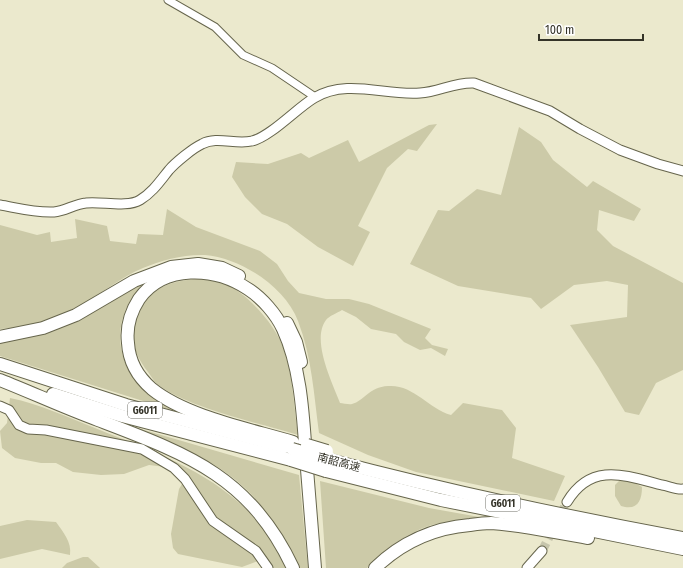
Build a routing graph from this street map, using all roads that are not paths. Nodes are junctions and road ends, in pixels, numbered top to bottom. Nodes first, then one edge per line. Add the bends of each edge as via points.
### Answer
1 (168, 0) edge
2 (315, 97) junction
3 (683, 171) edge
4 (0, 205) edge
5 (0, 337) edge
6 (0, 364) edge
7 (0, 377) edge
8 (0, 380) edge
9 (0, 406) edge
10 (292, 450) junction
11 (326, 460) junction
12 (683, 489) edge
13 (567, 502) tunnel mouth
14 (683, 538) edge
15 (683, 549) edge
16 (542, 551) tunnel mouth
17 (683, 552) edge
18 (268, 568) edge
19 (293, 568) edge
20 (315, 568) edge
21 (322, 568) edge
22 (375, 568) edge
23 (527, 568) edge

1 - 2 street via 215,27 243,55 272,68
2 - 3 street via 340,88 422,93 474,83 550,111 620,150
2 - 4 street via 253,141 210,140 200,144 170,169 159,185 139,201 85,203 55,212
5 - 21 highway via 43,328 76,315 134,281 171,267 198,264 222,268 246,280 268,298 286,319 296,342 307,396
6 - 10 highway, 南韶高速 / G6011 via 126,405
7 - 10 highway, 南韶高速 / G6011 via 122,416
8 - 19 highway via 153,441 187,456 211,471 237,489 259,513
9 - 18 street via 5,407 19,425 28,429 46,430 142,449 174,468 185,479 213,521 256,551
10 - 11 highway, 南韶高速 / G6011, bridge
10 - 11 highway, bridge
10 - 20 highway via 172,401 152,389 138,374 129,357 126,332 132,310 152,285 167,276 185,273 205,272 229,279 249,289 268,307 283,329 298,379
11 - 14 highway, 南韶高速 / G6011 via 440,489 587,521
11 - 15 highway, 南韶高速 / G6011 via 440,500
12 - 13 street via 621,474 608,474 586,480
16 - 23 street
17 - 22 highway via 490,523 454,526 432,532 412,540 390,554

